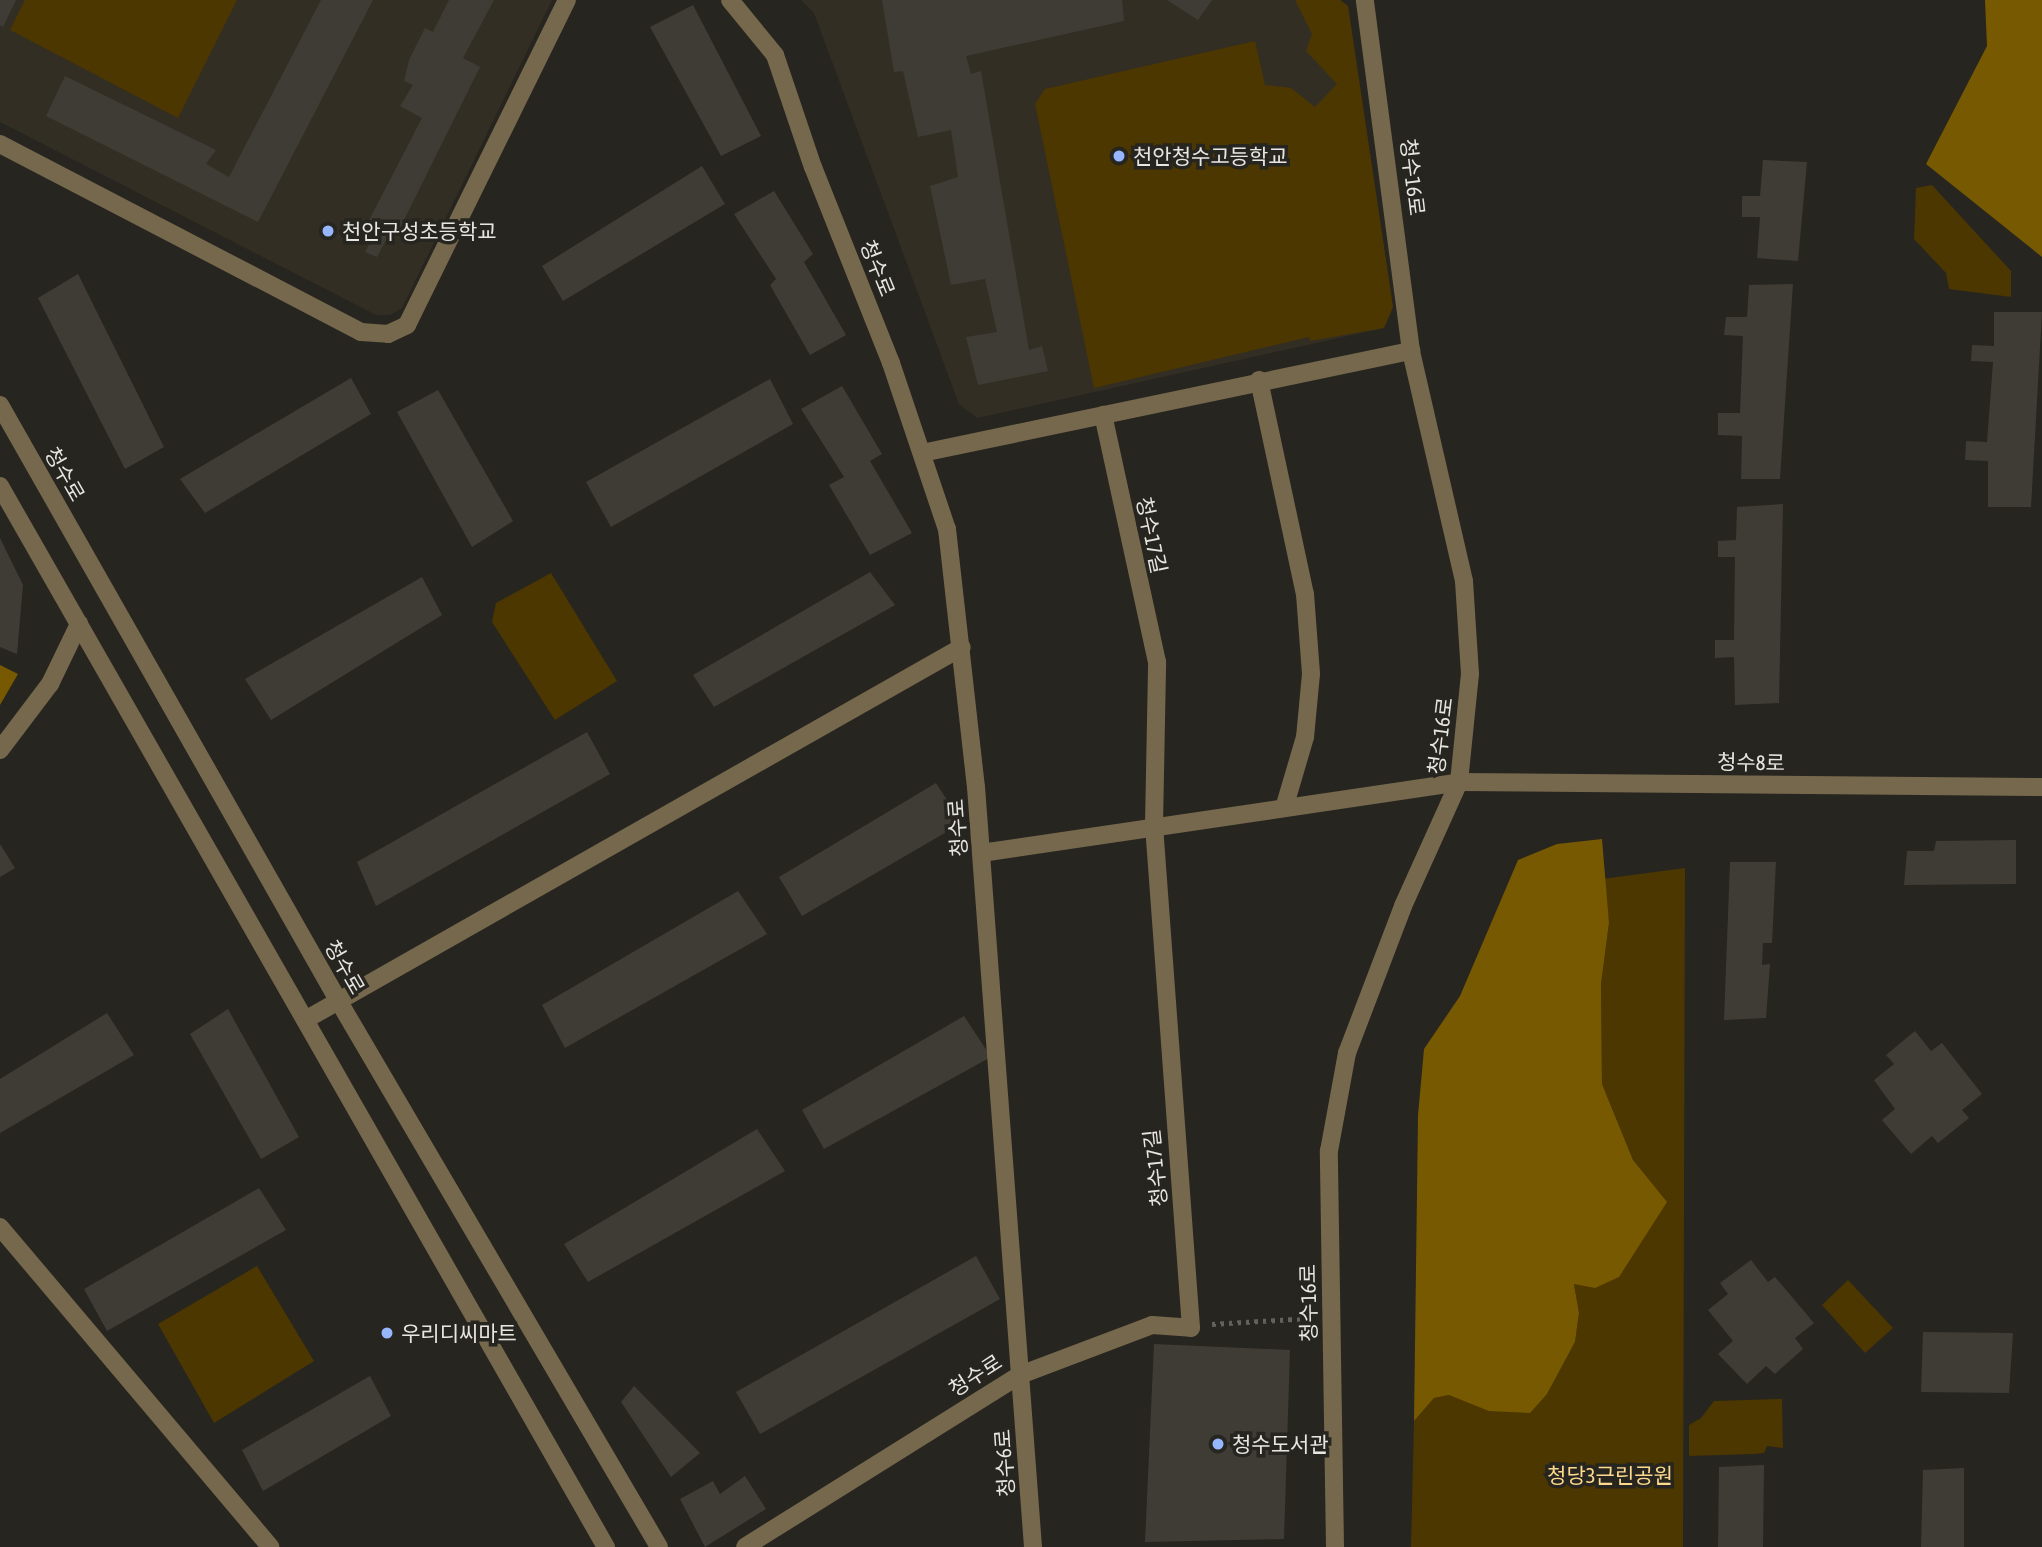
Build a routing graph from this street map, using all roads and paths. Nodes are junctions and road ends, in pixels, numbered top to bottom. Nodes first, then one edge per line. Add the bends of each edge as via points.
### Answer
1 (567, 0) edge
2 (730, 0) edge
3 (1365, 0) edge
4 (0, 144) edge
5 (1411, 351) junction
6 (1259, 380) junction
7 (0, 405) edge
8 (1103, 415) junction
9 (922, 453) junction
10 (0, 486) edge
11 (79, 624) junction
12 (962, 647) junction
13 (0, 750) edge
14 (1459, 782) junction
15 (2042, 787) edge
16 (1285, 805) junction
17 (1154, 825) junction
18 (981, 853) junction
19 (338, 1000) junction
20 (305, 1020) junction
21 (0, 1227) edge
22 (1318, 1317) dead end
23 (1191, 1328) junction
24 (1020, 1375) junction
25 (270, 1547) edge
26 (606, 1547) edge
27 (659, 1547) edge
28 (745, 1547) edge
29 (1033, 1547) edge
30 (1335, 1547) edge

1 - 4 street via 407,325 388,334 361,332
2 - 9 street, 청수로 via 775,55
3 - 5 street, 청수16로
5 - 6 street
5 - 14 street, 청수16로 via 1464,581 1470,674
6 - 8 street
6 - 16 street via 1305,594 1311,674 1305,737
7 - 19 street, 청수로
8 - 9 street
8 - 17 street, 청수17길 via 1157,662
9 - 12 street, 청수로 via 947,529
10 - 11 street
11 - 13 street via 50,684
11 - 20 street
12 - 18 street, 청수로
12 - 19 street
14 - 15 street, 청수8로
14 - 16 street
14 - 30 street, 청수16로 via 1403,906 1347,1053 1329,1151
16 - 17 street
17 - 18 street
17 - 23 street, 청수17길
18 - 24 street, 청수로
19 - 20 street
19 - 27 street, 청수로
20 - 26 street
21 - 25 street
22 - 23 path via 1250,1319
23 - 24 street via 1152,1325
24 - 28 street, 청수로
24 - 29 street, 청수6로

